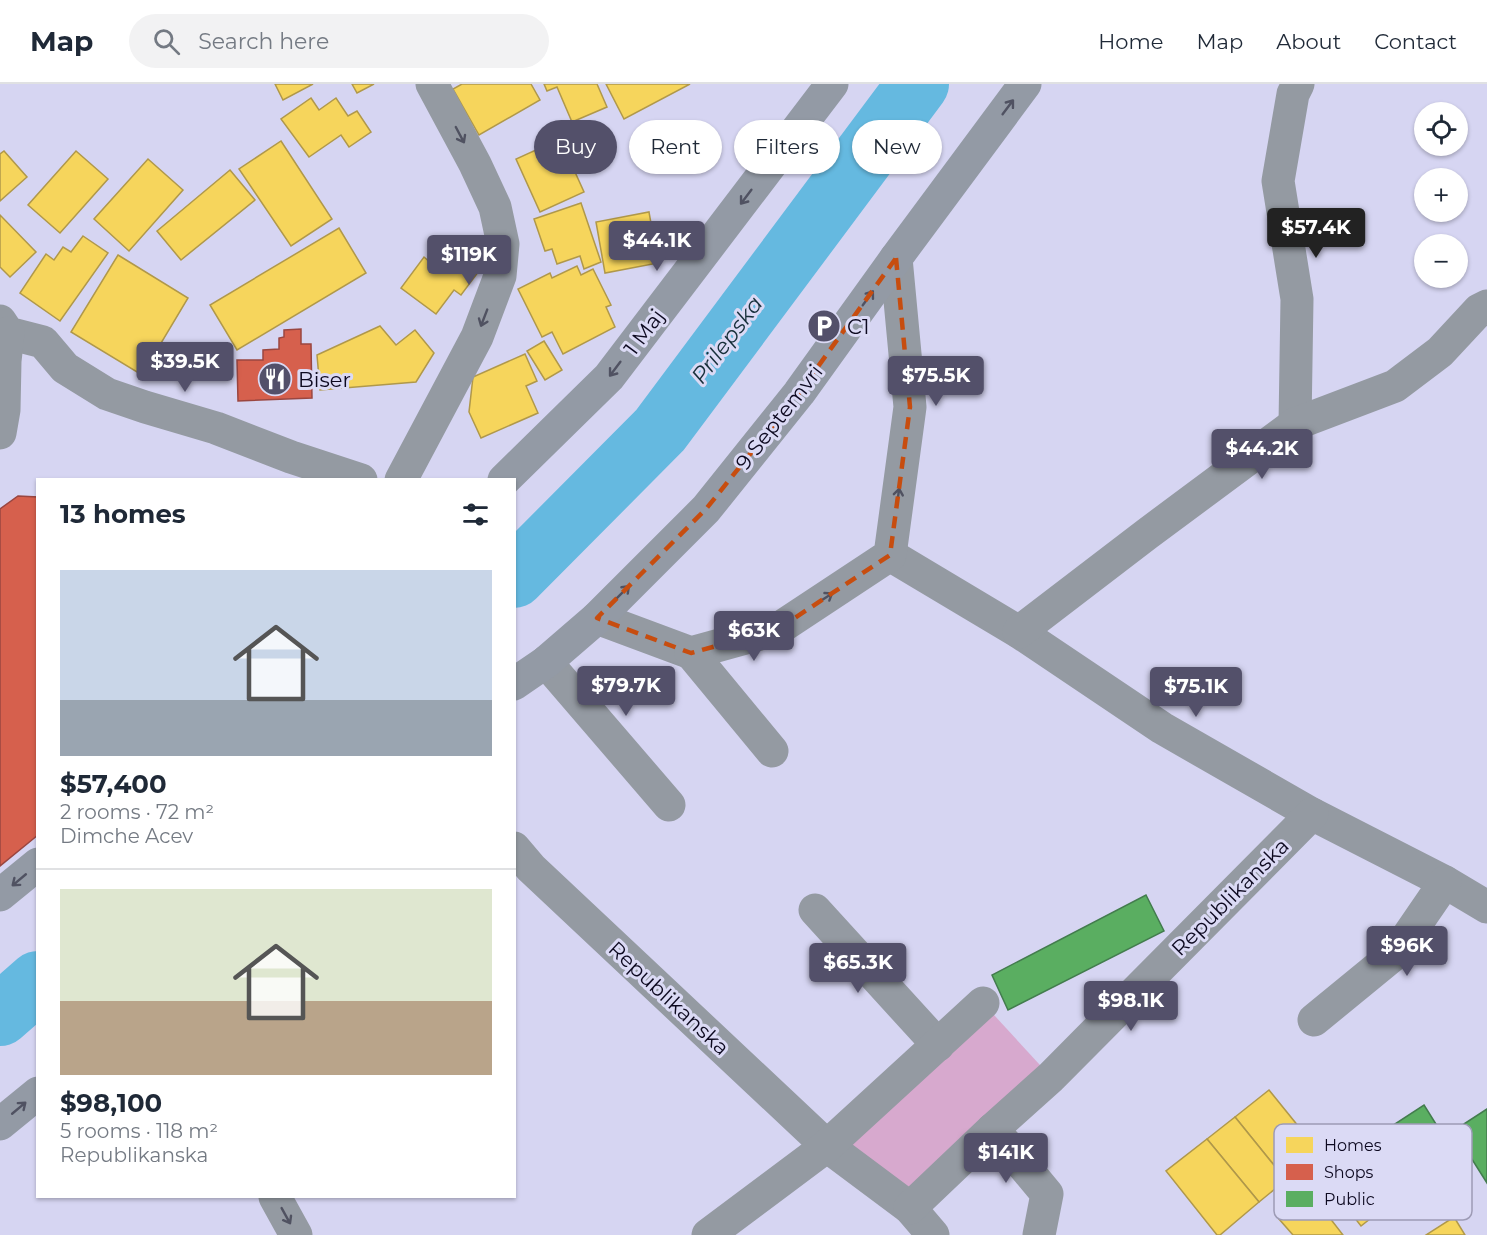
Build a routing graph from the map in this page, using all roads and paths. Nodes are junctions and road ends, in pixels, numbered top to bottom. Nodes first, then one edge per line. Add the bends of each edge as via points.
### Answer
1 (432, 84) edge
2 (832, 84) edge
3 (1025, 84) edge
4 (1298, 84) edge
5 (896, 258) junction
6 (1487, 306) edge
7 (4, 327) edge
8 (1295, 424) junction
9 (0, 433) edge
10 (355, 478) edge
11 (402, 478) edge
12 (506, 478) edge
13 (890, 555) junction
14 (597, 618) junction
15 (1019, 632) junction
16 (692, 653) junction
17 (546, 662) junction
18 (516, 683) edge
19 (772, 751) dead end
20 (669, 805) dead end
21 (1312, 814) junction
22 (516, 850) edge
23 (36, 866) edge
24 (1445, 882) junction
25 (0, 895) edge
26 (1487, 907) edge
27 (815, 910) dead end
28 (983, 1003) dead end
29 (1314, 1020) dead end
30 (938, 1045) junction
31 (36, 1095) edge
32 (0, 1124) edge
33 (993, 1129) junction
34 (827, 1146) junction
35 (276, 1198) edge
36 (909, 1208) junction
37 (296, 1235) edge
38 (708, 1235) edge
39 (933, 1235) edge
40 (1039, 1235) edge

1 -> 11 street via 495,207 503,244 500,276 477,337
2 -> 12 street, 1 Maj via 609,377
5 -> 3 street, 9 Septemvri
4 - 8 street via 1278,181 1297,299
13 -> 5 street via 910,407
14 -> 5 street, 9 Septemvri via 706,509 799,393
6 - 8 street via 1440,352 1395,386
7 - 9 street via 4,410
7 - 10 street via 43,342 65,368 107,394
8 - 15 street
13 - 15 street
16 -> 13 street via 778,629
14 - 16 street
14 - 17 street, 9 Septemvri
15 - 21 street via 1162,728
16 - 19 street
17 - 18 street, 9 Septemvri
17 - 20 street
21 - 24 street
21 - 33 street, Republikanska via 1051,1077
22 - 34 street, Republikanska
23 -> 25 street
24 - 26 street
24 - 29 street via 1397,952
27 - 30 street
28 - 30 street
30 - 34 street
32 -> 31 street
33 - 36 street, Republikanska
33 - 40 street via 1047,1194
34 - 36 street, Republikanska
34 - 38 street
35 -> 37 street
36 - 39 street, Republikanska

